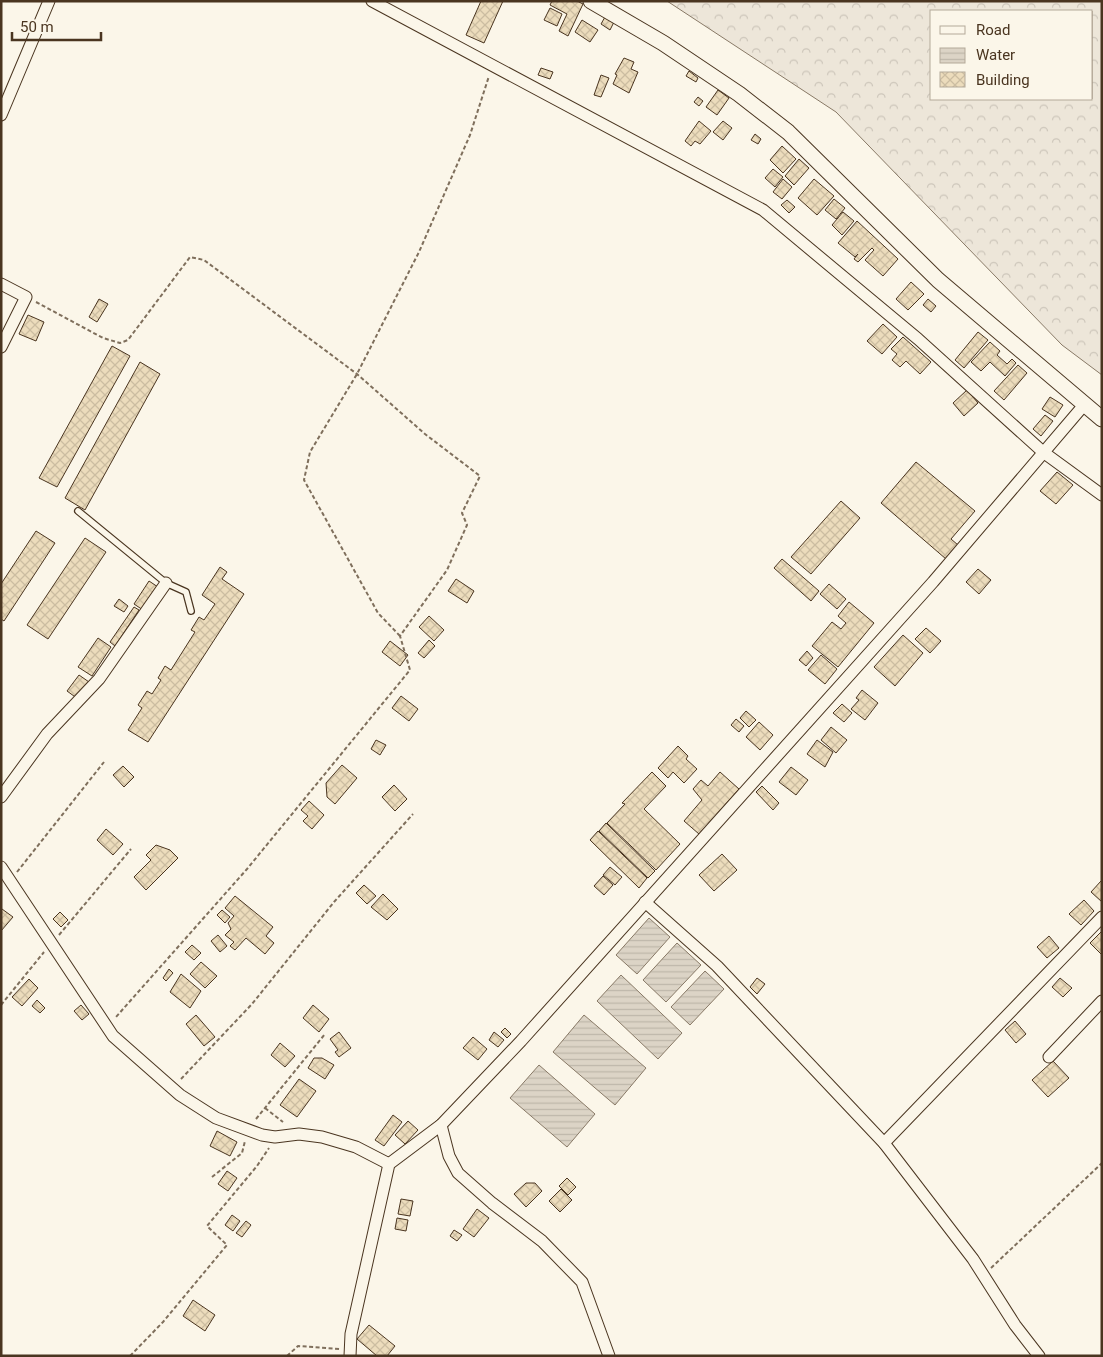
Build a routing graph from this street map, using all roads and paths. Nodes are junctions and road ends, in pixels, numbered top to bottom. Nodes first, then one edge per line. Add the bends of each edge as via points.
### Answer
1 (49, 1) edge
2 (372, 1) edge
3 (591, 1) edge
4 (492, 64) junction
5 (1, 115) edge
6 (1, 284) edge
7 (26, 297) junction
8 (1, 348) edge
9 (357, 374) junction
10 (1084, 405) junction
11 (1102, 419) edge
12 (1043, 452) junction
13 (1102, 495) edge
14 (78, 511) dead end
15 (166, 583) junction
16 (191, 611) dead end
17 (400, 636) junction
18 (104, 762) dead end
19 (1, 797) edge
20 (413, 814) dead end
21 (131, 849) dead end
22 (1, 867) edge
23 (11, 879) junction
24 (644, 902) junction
25 (1102, 917) edge
26 (52, 942) junction
27 (1102, 1001) edge
28 (1, 1005) edge
29 (107, 1027) junction
30 (325, 1034) dead end
31 (1049, 1057) dead end
32 (173, 1088) junction
33 (265, 1108) junction
34 (283, 1122) dead end
35 (441, 1125) junction
36 (248, 1130) junction
37 (275, 1137) junction
38 (884, 1143) junction
39 (1102, 1163) edge
40 (389, 1164) junction
41 (212, 1177) dead end
42 (983, 1275) junction
43 (350, 1353) edge
44 (130, 1356) edge
45 (287, 1356) edge
46 (610, 1356) edge
47 (1039, 1356) edge

1 - 5 street
2 - 4 street
3 - 10 main road via 678,52 788,132 938,280
4 - 9 path via 470,135 419,252
4 - 12 street via 763,210 918,339
6 - 7 street
7 - 8 street
7 - 9 path via 103,338 120,343 128,340 190,257 204,260
9 - 17 path via 310,452 304,480 378,612
9 - 17 path via 425,434 480,476 462,513 467,526 447,570
10 - 11 main road
10 - 12 street
12 - 13 street
12 - 24 street via 933,582
14 - 15 lane
15 - 16 lane via 186,592
15 - 19 street via 100,679 47,734
17 - 29 path via 410,670 247,869
18 - 23 path
20 - 32 path via 334,902 252,1004
21 - 26 path
22 - 23 street
23 - 26 street
24 - 35 street via 521,1041
24 - 38 street via 717,966
25 - 38 street
26 - 28 path
26 - 29 street
27 - 31 street
29 - 32 street via 113,1036
30 - 33 path
32 - 36 street via 216,1118
33 - 34 path
33 - 36 path
35 - 40 street
35 - 46 street via 449,1156 458,1173 542,1241 582,1282
36 - 37 street
36 - 41 path via 242,1153
37 - 40 street via 322,1136 356,1147
37 - 44 path via 257,1166 207,1226 227,1245
38 - 42 street
39 - 42 path
40 - 43 street
42 - 47 street
43 - 45 path via 298,1346

